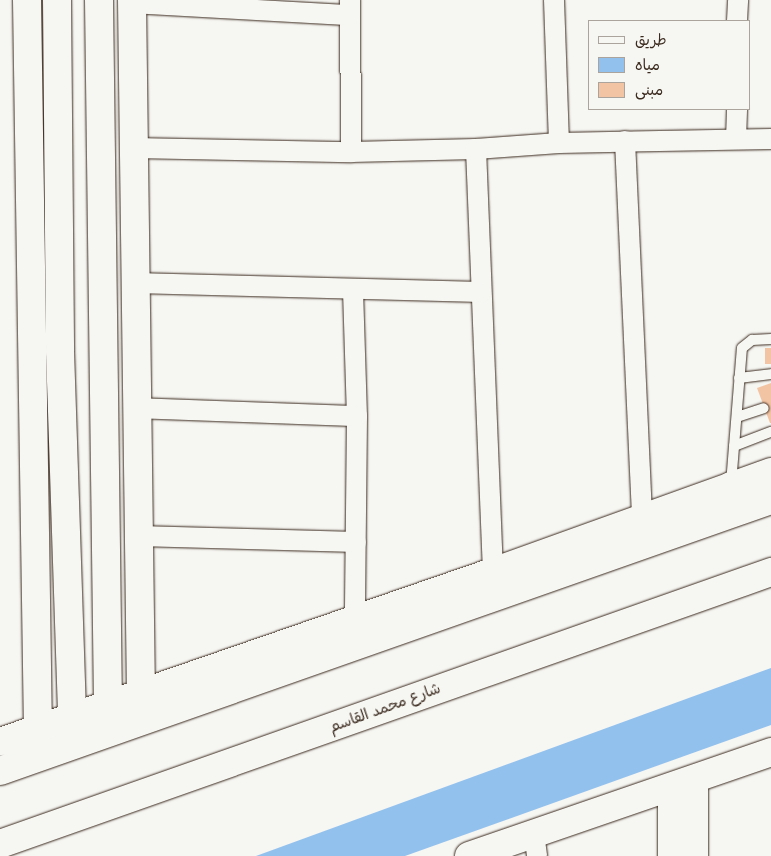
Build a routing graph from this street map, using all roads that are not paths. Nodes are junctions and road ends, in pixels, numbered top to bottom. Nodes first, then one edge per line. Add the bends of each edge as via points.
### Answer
1 (27, 0) edge
2 (58, 0) edge
3 (99, 0) edge
4 (554, 0) edge
5 (738, 0) edge
6 (132, 2) edge
7 (350, 7) edge
8 (738, 20) edge
9 (737, 110) edge
10 (736, 139) junction
11 (771, 139) edge
12 (625, 141) junction
13 (559, 143) junction
14 (101, 147) junction
15 (60, 148) junction
16 (134, 148) junction
17 (476, 149) junction
18 (351, 152) junction
19 (135, 283) junction
20 (353, 290) junction
21 (481, 292) junction
22 (771, 339) edge
23 (60, 351) junction
24 (31, 352) junction
25 (136, 354) junction
26 (104, 356) junction
27 (771, 374) edge
28 (739, 378) junction
29 (137, 408) junction
30 (764, 408) dead end
31 (357, 416) junction
32 (737, 417) junction
33 (771, 432) edge
34 (734, 446) junction
35 (771, 472) edge
36 (731, 486) junction
37 (771, 500) edge
38 (732, 514) junction
39 (642, 518) junction
40 (139, 536) junction
41 (356, 542) junction
42 (493, 572) junction
43 (771, 572) edge
44 (355, 620) junction
45 (141, 693) junction
46 (108, 705) junction
47 (72, 718) junction
48 (38, 729) junction
49 (0, 742) edge
50 (771, 752) edge
51 (0, 771) edge
52 (683, 784) junction
53 (0, 844) edge
54 (536, 845) edge
55 (683, 852) edge
56 (469, 856) edge

1 - 24 main road
2 - 15 main road
3 - 14 main road
4 - 13 street
5 - 8 street
6 - 7 street
6 - 16 main road
7 - 18 street
9 - 10 street
10 - 11 street
10 - 12 street
12 - 13 street
12 - 39 street
13 - 17 street
14 - 15 main road
14 - 26 main road
15 - 23 main road
16 - 18 street
16 - 19 main road
17 - 18 street
17 - 21 street
19 - 20 street
19 - 25 main road
20 - 21 street
20 - 31 street
21 - 42 street
22 - 28 lane via 752,340 745,344
23 - 24 main road
23 - 47 main road
24 - 48 main road
25 - 26 main road
25 - 29 main road
26 - 46 main road
27 - 28 lane
28 - 32 lane
29 - 31 street
29 - 40 main road
30 - 32 lane
31 - 41 street
32 - 34 lane
33 - 34 lane
34 - 36 lane
35 - 36 main road
36 - 38 main road
36 - 39 main road
37 - 38 main road
38 - 51 main road
39 - 42 main road
40 - 41 street
40 - 45 main road
41 - 44 street
42 - 44 main road
43 - 53 main road, شارع محمد القاسم
44 - 45 main road
45 - 46 main road
46 - 47 main road
47 - 48 main road
48 - 49 main road
50 - 52 main road
52 - 54 main road
52 - 55 main road
54 - 56 main road

